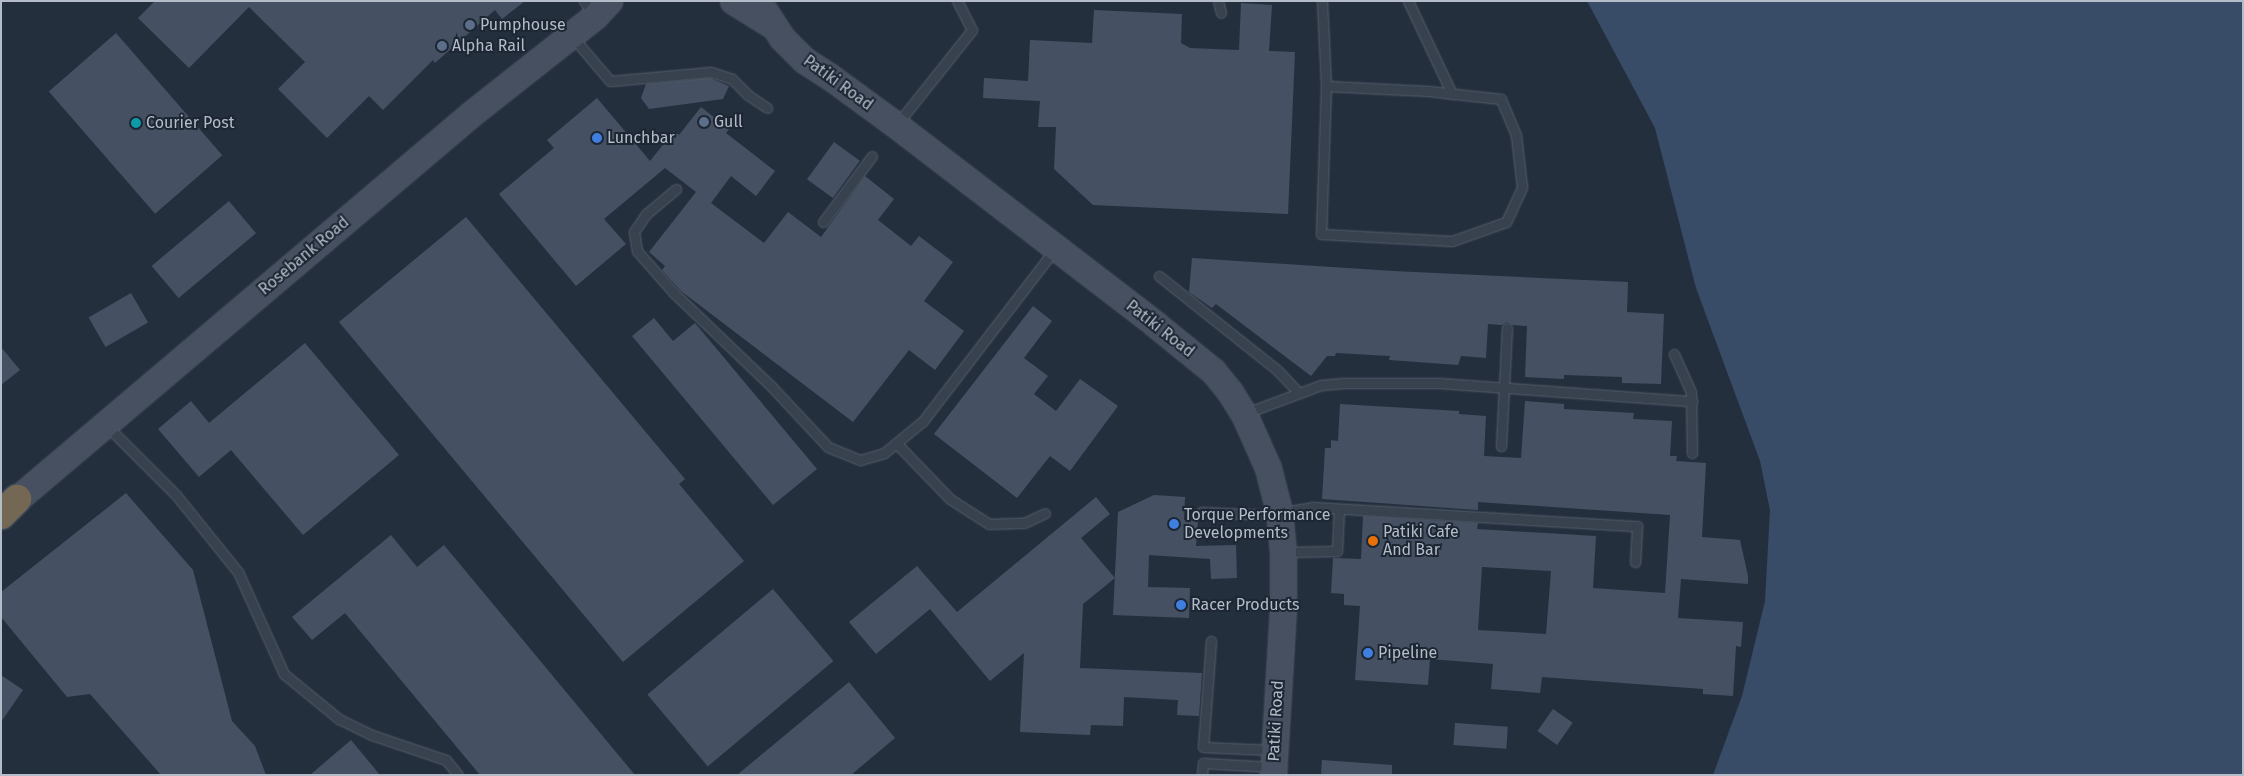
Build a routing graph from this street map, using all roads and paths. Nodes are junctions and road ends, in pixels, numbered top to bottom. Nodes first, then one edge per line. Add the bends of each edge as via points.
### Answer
1 (631, 1) edge
2 (732, 1) edge
3 (758, 1) edge
4 (957, 1) edge
5 (1218, 1) edge
6 (1322, 1) edge
7 (1408, 1) edge
8 (596, 6) edge
9 (1221, 13) dead end
10 (777, 28) junction
11 (571, 35) junction
12 (1326, 86) junction
13 (1452, 94) junction
14 (767, 108) dead end
15 (896, 125) junction
16 (872, 156) dead end
17 (676, 189) dead end
18 (823, 222) dead end
19 (1056, 248) junction
20 (1160, 276) dead end
21 (1507, 328) dead end
22 (1674, 354) dead end
23 (1504, 388) junction
24 (1299, 393) junction
25 (1692, 401) junction
26 (1244, 414) junction
27 (105, 424) junction
28 (896, 443) junction
29 (1501, 446) dead end
30 (1692, 453) dead end
31 (6, 508) edge
32 (1339, 509) junction
33 (1279, 511) junction
34 (1201, 512) dead end
35 (1045, 513) dead end
36 (1283, 552) junction
37 (1635, 562) dead end
38 (1211, 641) dead end
39 (1274, 764) edge
40 (458, 775) edge
41 (1202, 775) edge

1 - 8 main road, Rosebank Road
2 - 10 main road, Patiki Road
3 - 10 main road, Patiki Road
4 - 15 lane via 972,30
5 - 9 lane
6 - 12 lane
7 - 13 lane
8 - 11 main road, Rosebank Road
10 - 15 main road, Patiki Road via 782,38 804,60
11 - 14 lane via 610,81 710,72 732,79
11 - 27 main road, Rosebank Road via 471,114
12 - 13 lane
12 - 13 lane via 1321,234 1452,240 1506,222 1522,187 1516,135 1501,99
15 - 19 main road, Patiki Road
16 - 18 lane
17 - 28 lane via 646,214 634,232 637,251 673,292 771,386 828,447 860,460 884,452
19 - 26 main road, Patiki Road via 1213,371
19 - 28 lane via 923,421
20 - 24 lane via 1277,370
21 - 23 lane
22 - 25 lane
23 - 24 lane via 1439,383 1344,382 1320,385
23 - 25 lane
23 - 29 lane
24 - 26 lane
25 - 30 lane
26 - 33 main road, Patiki Road via 1268,468
27 - 31 main road, Rosebank Road
27 - 40 lane via 176,495 238,572 284,674 339,719 372,735 446,760
28 - 35 lane via 950,499 989,524 1024,523
32 - 33 lane via 1313,507
32 - 36 lane via 1337,551
32 - 37 lane via 1636,526
33 - 34 lane via 1266,514
33 - 36 main road, Patiki Road
36 - 39 main road, Patiki Road
38 - 39 lane via 1203,747
39 - 41 lane via 1203,763

